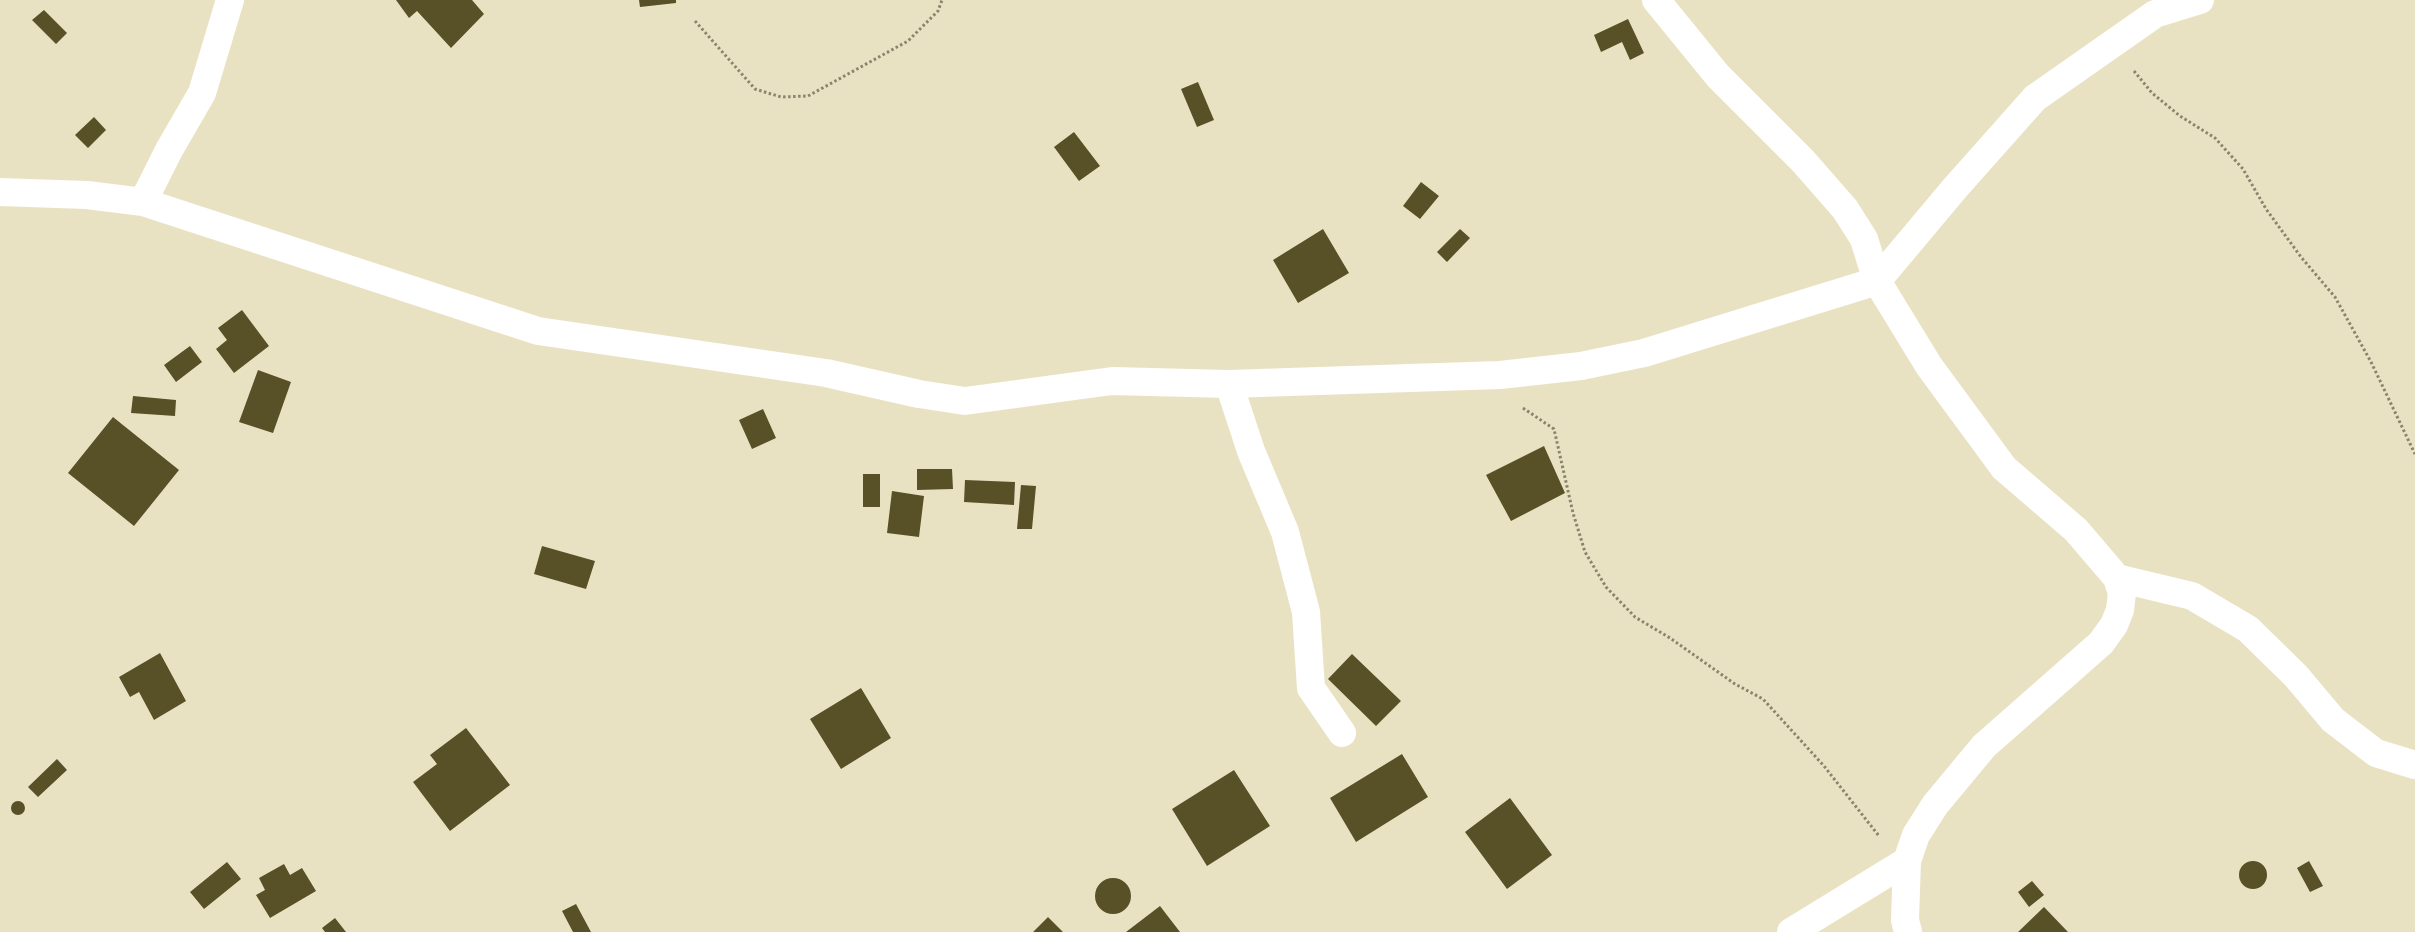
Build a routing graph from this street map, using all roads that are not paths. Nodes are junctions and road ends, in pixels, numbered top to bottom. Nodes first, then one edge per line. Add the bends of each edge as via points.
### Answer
1 (230, 0) edge
2 (1656, 0) edge
3 (2200, 0) edge
4 (0, 192) edge
5 (144, 202) junction
6 (1876, 281) junction
7 (1229, 384) junction
8 (2117, 578) junction
9 (1342, 733) dead end
10 (2415, 765) edge
11 (1903, 862) junction
12 (1791, 932) edge
13 (1908, 932) edge

1 - 5 street via 202,93 168,150
2 - 6 street via 1718,76 1803,161 1845,209 1864,239
3 - 6 street via 2155,14 2035,98
4 - 5 street via 87,195
5 - 7 street via 538,331 826,373 965,401 1112,381
6 - 7 street via 1644,353 1581,366 1500,374
6 - 8 street via 1929,366 2004,468 2076,530
7 - 9 street via 1251,451 1285,532 1306,612 1311,688
8 - 10 street via 2192,596 2248,629 2296,676 2333,720 2376,753
8 - 11 street via 2122,593 2120,610 2102,643 1984,746 1935,806
11 - 12 street
11 - 13 street

